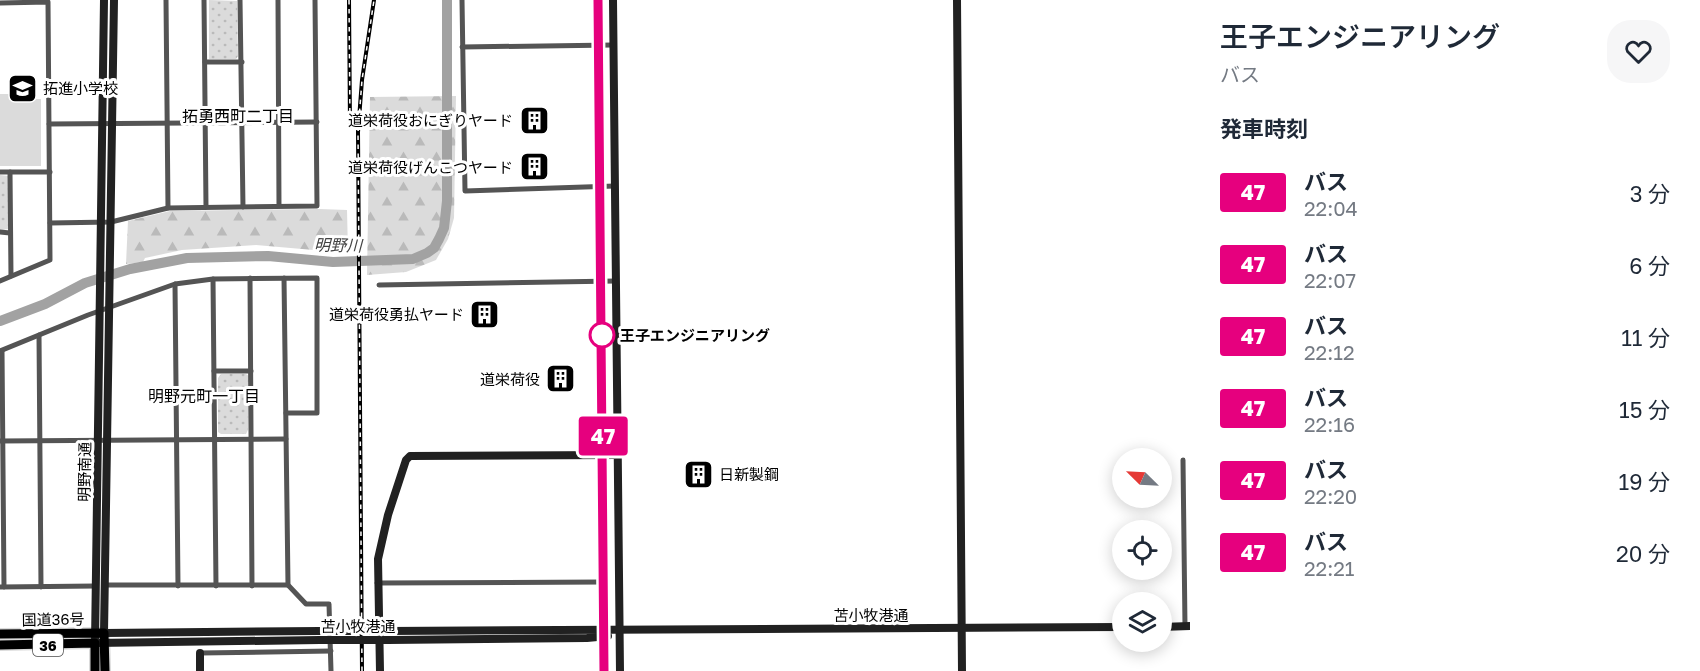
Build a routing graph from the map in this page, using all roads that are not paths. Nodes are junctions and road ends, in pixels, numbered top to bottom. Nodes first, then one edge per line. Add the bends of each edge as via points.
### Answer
1 (104, 0) edge
2 (114, 0) edge
3 (166, 0) edge
4 (204, 0) edge
5 (240, 0) edge
6 (278, 0) edge
7 (315, 0) edge
8 (462, 0) edge
9 (598, 0) edge
10 (613, 0) edge
11 (957, 0) edge
12 (0, 3) edge
13 (598, 45) junction
14 (613, 45) junction
15 (462, 47) junction
16 (205, 62) junction
17 (242, 62) junction
18 (279, 122) junction
19 (317, 122) junction
20 (168, 123) junction
21 (205, 123) junction
22 (242, 123) junction
23 (49, 124) junction
24 (102, 124) junction
25 (112, 124) junction
26 (0, 172) edge
27 (10, 172) junction
28 (50, 172) junction
29 (600, 186) junction
30 (615, 186) junction
31 (279, 206) junction
32 (206, 207) junction
33 (243, 207) junction
34 (168, 208) junction
35 (102, 222) junction
36 (111, 222) junction
37 (50, 223) junction
38 (0, 232) edge
39 (10, 232) junction
40 (11, 276) junction
41 (250, 278) junction
42 (284, 278) junction
43 (213, 279) junction
44 (0, 281) edge
45 (601, 281) junction
46 (616, 281) junction
47 (175, 284) junction
48 (379, 285) dead end
49 (100, 306) junction
50 (109, 307) junction
51 (39, 335) junction
52 (1, 351) edge
53 (214, 371) junction
54 (251, 371) junction
55 (286, 413) junction
56 (286, 439) junction
57 (103, 440) junction
58 (177, 440) junction
59 (214, 440) junction
60 (252, 440) junction
61 (2, 441) edge
62 (40, 441) junction
63 (617, 455) junction
64 (603, 456) junction
65 (1183, 460) dead end
66 (2, 509) edge
67 (97, 534) junction
68 (106, 534) junction
69 (604, 582) junction
70 (377, 583) junction
71 (105, 585) junction
72 (288, 585) junction
73 (96, 586) junction
74 (178, 586) junction
75 (216, 586) junction
76 (252, 586) junction
77 (2, 587) edge
78 (41, 587) junction
79 (1187, 626) edge
80 (1112, 627) edge
81 (1172, 627) edge
82 (962, 628) junction
83 (620, 630) junction
84 (604, 633) junction
85 (0, 634) edge
86 (320, 636) junction
87 (100, 638) junction
88 (0, 645) edge
89 (331, 651) junction
90 (200, 653) joint
91 (95, 671) edge
92 (105, 671) edge
93 (200, 671) edge
94 (331, 671) edge
95 (380, 671) edge
96 (604, 671) edge
97 (620, 671) edge
98 (962, 671) edge

1 - 24 street
2 - 25 street
3 - 20 street
4 - 16 street
5 - 17 street
6 - 18 street
7 - 19 street
8 - 15 street
9 - 13 street
10 - 14 street
11 - 82 street
12 - 23 street via 48,2
13 - 14 street
13 - 15 street
13 - 29 street
14 - 30 street
15 - 29 street via 465,191
16 - 17 street
16 - 21 street
17 - 22 street
18 - 19 street
18 - 22 street
18 - 31 street
19 - 31 street via 317,206
20 - 21 street
20 - 25 street
20 - 34 street
21 - 22 street
21 - 32 street
22 - 33 street
23 - 24 street
23 - 28 street
24 - 25 street
24 - 35 street
25 - 36 street
26 - 27 street
27 - 28 street
27 - 39 street
28 - 37 street
29 - 30 street
29 - 45 street
30 - 46 street
31 - 33 street
32 - 33 street
32 - 34 street
34 - 36 street
35 - 36 street
35 - 37 street
35 - 49 street, 明野南通
36 - 50 street, 明野南通
37 - 40 street via 50,260
38 - 39 street
39 - 40 street
40 - 44 street
41 - 42 street
41 - 43 street
41 - 54 street
42 - 55 street
42 - 55 street via 317,278 318,413
43 - 47 street
43 - 53 street
45 - 46 street
45 - 48 street
45 - 64 street
46 - 63 street
47 - 50 street
47 - 58 street
49 - 50 street
49 - 51 street
49 - 57 street, 明野南通
50 - 57 street, 明野南通
51 - 52 street
51 - 62 street
52 - 61 street
53 - 54 street
53 - 59 street
54 - 60 street
55 - 56 street
56 - 60 street
56 - 72 street
57 - 58 street
57 - 62 street
57 - 67 street, 明野南通
57 - 68 street, 明野南通
58 - 59 street
58 - 74 street
59 - 60 street
59 - 75 street
60 - 76 street
61 - 62 street
61 - 66 street
62 - 78 street
63 - 64 street
63 - 83 street
64 - 69 street
64 - 70 street via 410,456 402,466 388,515
65 - 79 street
66 - 77 street
67 - 68 street
67 - 73 street, 明野南通
68 - 71 street, 明野南通
69 - 70 street
69 - 84 street
70 - 95 street
71 - 74 street
71 - 87 street, 明野南通
72 - 76 street
72 - 89 street via 306,604 329,604
73 - 78 street
73 - 87 street, 明野南通
74 - 75 street
75 - 76 street
77 - 78 street
79 - 81 street
80 - 82 street, 苫小牧港通
82 - 83 street, 苫小牧港通
82 - 98 street
83 - 84 street, 苫小牧港通
83 - 97 street
84 - 86 street, 苫小牧港通, bridge via 388,631
84 - 86 street, 苫小牧港通, bridge via 388,640
84 - 96 street
85 - 87 highway, 国道36号 / 36
86 - 87 street, 苫小牧港通
87 - 88 highway, 国道36号 / 36
87 - 91 highway, 国道36号
87 - 92 highway
89 - 90 street
89 - 94 street
90 - 93 street

